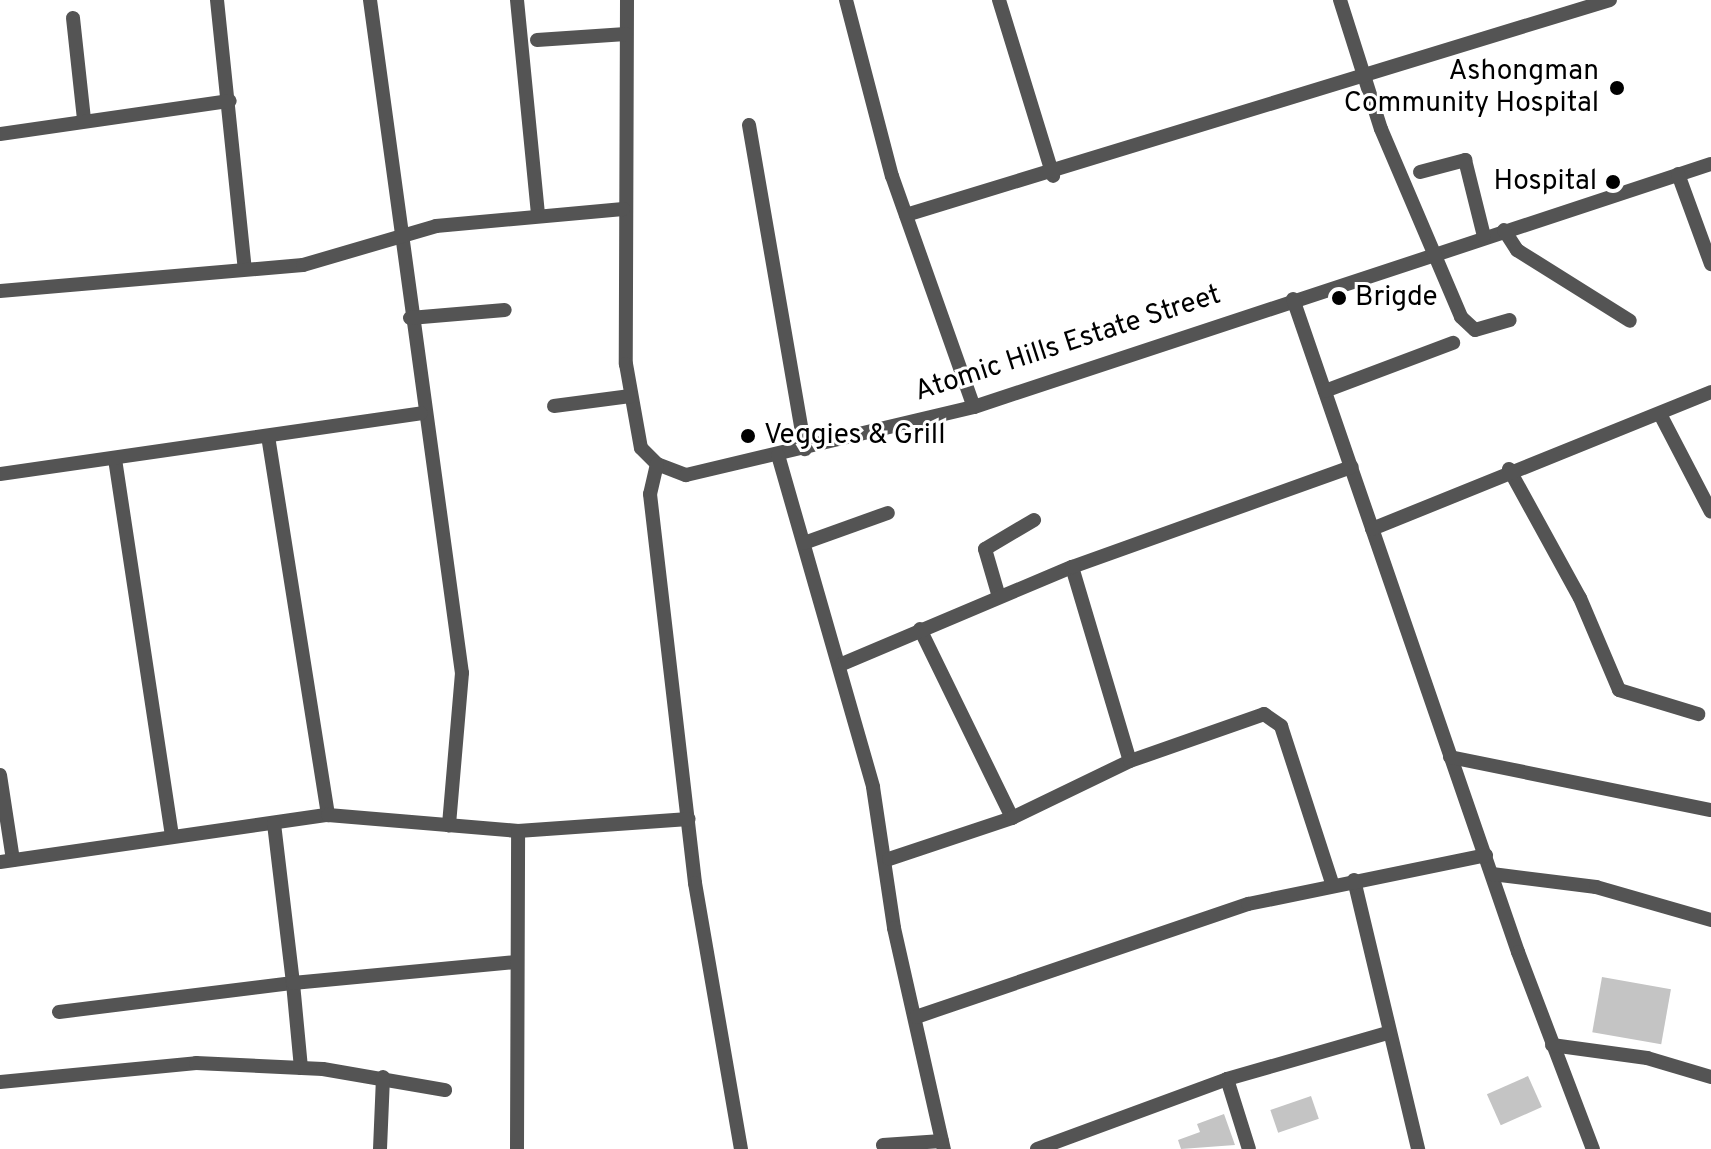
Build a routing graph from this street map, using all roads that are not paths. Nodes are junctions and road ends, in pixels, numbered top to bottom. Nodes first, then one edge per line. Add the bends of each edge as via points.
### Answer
1 (217, 0) edge
2 (370, 0) edge
3 (517, 0) edge
4 (627, 0) edge
5 (846, 0) edge
6 (999, 0) edge
7 (1340, 0) edge
8 (1610, 0) edge
9 (73, 18) dead end
10 (626, 34) junction
11 (537, 40) dead end
12 (1366, 73) junction
13 (230, 101) junction
14 (84, 120) junction
15 (749, 125) dead end
16 (0, 134) edge
17 (1711, 164) edge
18 (1420, 172) dead end
19 (1678, 174) junction
20 (1053, 176) junction
21 (623, 209) junction
22 (538, 215) junction
23 (906, 215) junction
24 (1504, 230) junction
25 (401, 234) junction
26 (1484, 236) junction
27 (1432, 253) junction
28 (1711, 264) edge
29 (245, 269) junction
30 (0, 291) edge
31 (1293, 299) junction
32 (505, 310) dead end
33 (410, 318) junction
34 (1510, 320) dead end
35 (1630, 321) dead end
36 (1453, 343) dead end
37 (1325, 391) junction
38 (1711, 392) edge
39 (630, 396) junction
40 (554, 406) dead end
41 (974, 407) junction
42 (421, 413) junction
43 (1660, 414) junction
44 (268, 436) junction
45 (805, 449) junction
46 (778, 455) junction
47 (115, 459) junction
48 (657, 464) junction
49 (1352, 467) junction
50 (1509, 469) junction
51 (0, 474) edge
52 (1711, 512) edge
53 (888, 513) dead end
54 (1034, 520) dead end
55 (1372, 529) junction
56 (804, 543) junction
57 (1072, 567) junction
58 (999, 597) junction
59 (920, 629) junction
60 (842, 664) junction
61 (1698, 714) dead end
62 (1450, 757) junction
63 (1130, 761) junction
64 (0, 775) edge
65 (1711, 810) edge
66 (328, 815) junction
67 (1012, 818) junction
68 (689, 819) junction
69 (274, 823) junction
70 (449, 825) junction
71 (518, 831) junction
72 (172, 837) junction
73 (1486, 855) junction
74 (889, 859) junction
75 (6, 861) edge
76 (1492, 874) junction
77 (1354, 880) junction
78 (1332, 883) junction
79 (1711, 920) edge
80 (516, 962) junction
81 (293, 983) junction
82 (59, 1012) dead end
83 (916, 1017) junction
84 (1387, 1033) junction
85 (1552, 1045) junction
86 (301, 1068) junction
87 (383, 1077) junction
88 (1711, 1077) edge
89 (1227, 1079) junction
90 (0, 1082) edge
91 (445, 1090) dead end
92 (1084, 1133) junction
93 (883, 1145) dead end
94 (943, 1145) edge
95 (380, 1149) edge
96 (517, 1149) edge
97 (741, 1149) edge
98 (1037, 1149) edge
99 (1090, 1149) edge
100 (1249, 1149) edge
101 (1418, 1149) edge
102 (1593, 1149) edge

1 - 13 street
2 - 25 street
3 - 22 street
4 - 10 street
5 - 23 street
6 - 20 street
7 - 12 street
8 - 12 street
9 - 14 street
10 - 11 street
10 - 21 street
12 - 20 street
12 - 27 street
13 - 14 street
13 - 29 street
14 - 16 street
15 - 45 street
17 - 19 street, Atomic Hills Estate Street
18 - 26 street via 1465,160
19 - 24 street, Atomic Hills Estate Street
19 - 28 street
20 - 23 street
21 - 22 street
21 - 39 street
22 - 25 street
23 - 41 street
24 - 26 street, Atomic Hills Estate Street
24 - 35 street via 1517,250
25 - 29 street via 346,257
25 - 33 street
26 - 27 street, Atomic Hills Estate Street
27 - 31 street, Atomic Hills Estate Street
27 - 34 street via 1470,328
29 - 30 street
31 - 37 street
31 - 41 street, Atomic Hills Estate Street
32 - 33 street
33 - 42 street
36 - 37 street
37 - 49 street
38 - 43 street
39 - 40 street
39 - 48 street via 641,448
41 - 45 street, Atomic Hills Estate Street
42 - 44 street
42 - 70 street via 462,673
43 - 50 street
43 - 52 street
44 - 47 street
44 - 66 street
45 - 46 street, Atomic Hills Estate Street
46 - 48 street, Atomic Hills Estate Street via 686,475
46 - 56 street
47 - 51 street
47 - 72 street
48 - 68 street via 650,494
49 - 55 street
49 - 57 street
50 - 55 street
50 - 61 street via 1580,598 1619,690
53 - 56 street
54 - 58 street via 985,549
55 - 62 street
56 - 60 street
57 - 58 street
57 - 63 street
58 - 59 street
59 - 60 street
59 - 67 street
60 - 74 street
62 - 65 street
62 - 73 street
63 - 67 street
63 - 78 street via 1233,722 1274,719
64 - 75 street
66 - 69 street
66 - 70 street
67 - 74 street
68 - 71 street
68 - 97 street
69 - 72 street
69 - 81 street
70 - 71 street
71 - 80 street
72 - 75 street
73 - 76 street
73 - 77 street
74 - 83 street via 894,928
76 - 79 street via 1596,887
76 - 85 street
77 - 78 street
77 - 84 street
78 - 83 street via 1145,935
80 - 81 street
80 - 96 street
81 - 82 street
81 - 86 street
83 - 94 street
84 - 89 street
84 - 101 street
85 - 88 street via 1647,1058
85 - 102 street
86 - 87 street
86 - 90 street via 196,1063
87 - 91 street
87 - 95 street
89 - 92 street
89 - 100 street
92 - 98 street
92 - 99 street
93 - 94 street

